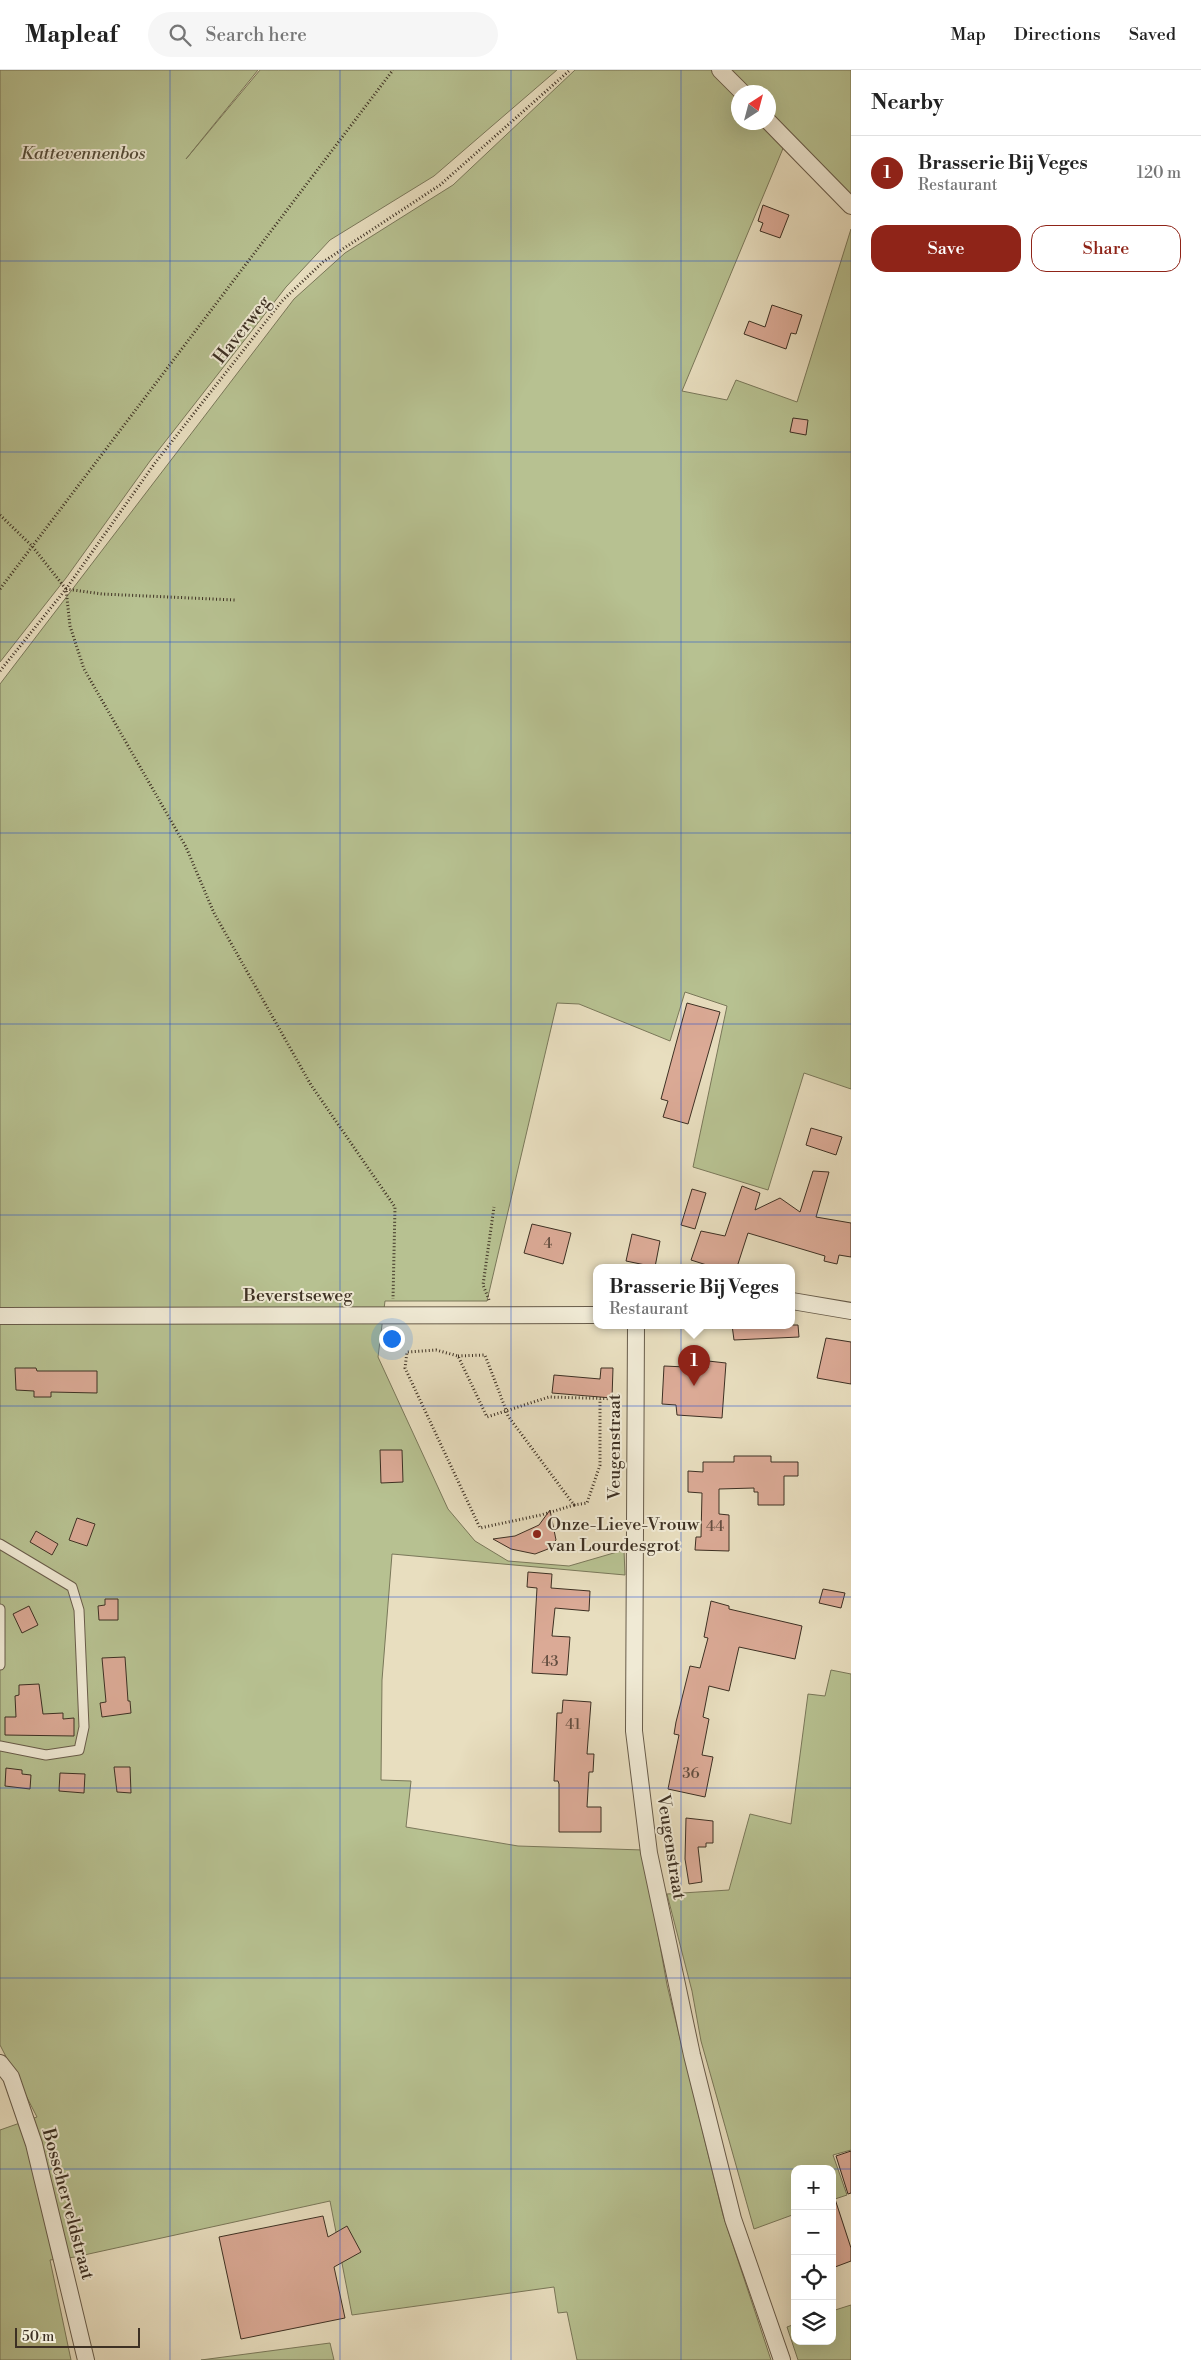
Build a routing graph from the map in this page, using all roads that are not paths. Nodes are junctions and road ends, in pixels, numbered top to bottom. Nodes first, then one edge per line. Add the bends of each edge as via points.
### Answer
1 (720, 70) edge
2 (735, 85) edge
3 (776, 128) edge
4 (851, 206) edge
5 (795, 1301) edge
6 (851, 1311) edge
7 (593, 1314) edge
8 (0, 1316) edge
9 (636, 1329) edge
10 (0, 1544) edge
11 (0, 1609) edge
12 (0, 1666) edge
13 (0, 1746) edge
14 (0, 2063) edge
15 (86, 2360) edge
16 (782, 2360) edge

1 - 2 street
3 - 4 street
5 - 6 street
7 - 8 street, Beverstseweg
9 - 16 street, Veugenstraat via 634,1731 649,1854 692,2055 733,2219
10 - 13 lane via 72,1587 79,1610 84,1727 79,1750 46,1754
11 - 12 lane
14 - 15 street, Bosscherveldstraat via 11,2077 34,2144

